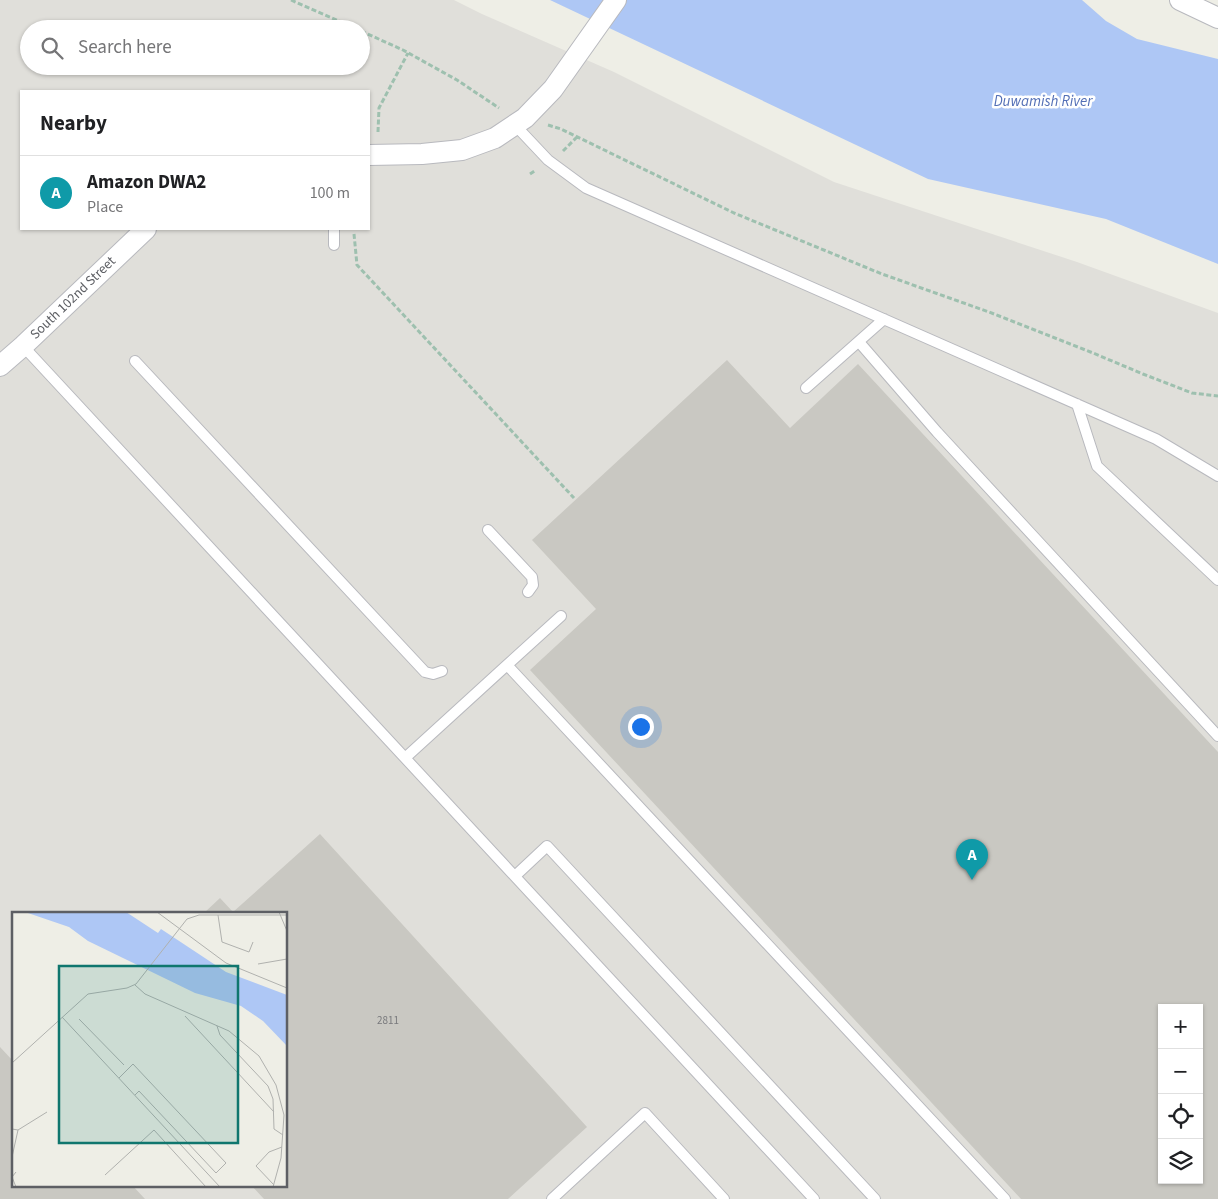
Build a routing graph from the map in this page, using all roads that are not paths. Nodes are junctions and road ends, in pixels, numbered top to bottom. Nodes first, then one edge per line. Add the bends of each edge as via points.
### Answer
1 (616, 0) edge
2 (1180, 0) edge
3 (1218, 18) edge
4 (515, 125) junction
5 (374, 155) edge
6 (145, 230) edge
7 (334, 230) edge
8 (334, 245) dead end
9 (884, 319) junction
10 (859, 342) junction
11 (23, 346) junction
12 (135, 361) dead end
13 (0, 366) edge
14 (806, 388) dead end
15 (1076, 404) junction
16 (1218, 476) edge
17 (488, 530) dead end
18 (1218, 580) edge
19 (528, 592) dead end
20 (561, 616) dead end
21 (507, 665) junction
22 (442, 671) dead end
23 (1218, 736) edge
24 (406, 758) junction
25 (515, 876) junction
26 (552, 1199) edge
27 (724, 1199) edge
28 (814, 1199) edge
29 (875, 1199) edge
30 (1005, 1199) edge

1 - 4 street via 553,89
2 - 3 street
4 - 5 street via 495,138 462,150
4 - 9 lane via 548,160 586,188
6 - 11 street, South 102nd Street
7 - 8 lane
9 - 10 lane
9 - 15 lane
10 - 14 lane
10 - 23 lane via 937,432
11 - 13 street, South 102nd Street
11 - 24 lane
12 - 22 lane via 425,672
15 - 16 lane via 1156,439
15 - 18 lane via 1097,466
17 - 19 lane via 532,577 533,585
20 - 21 lane
21 - 24 lane
21 - 30 lane
24 - 25 lane
25 - 28 lane
25 - 29 lane via 546,846
26 - 27 lane via 645,1113

